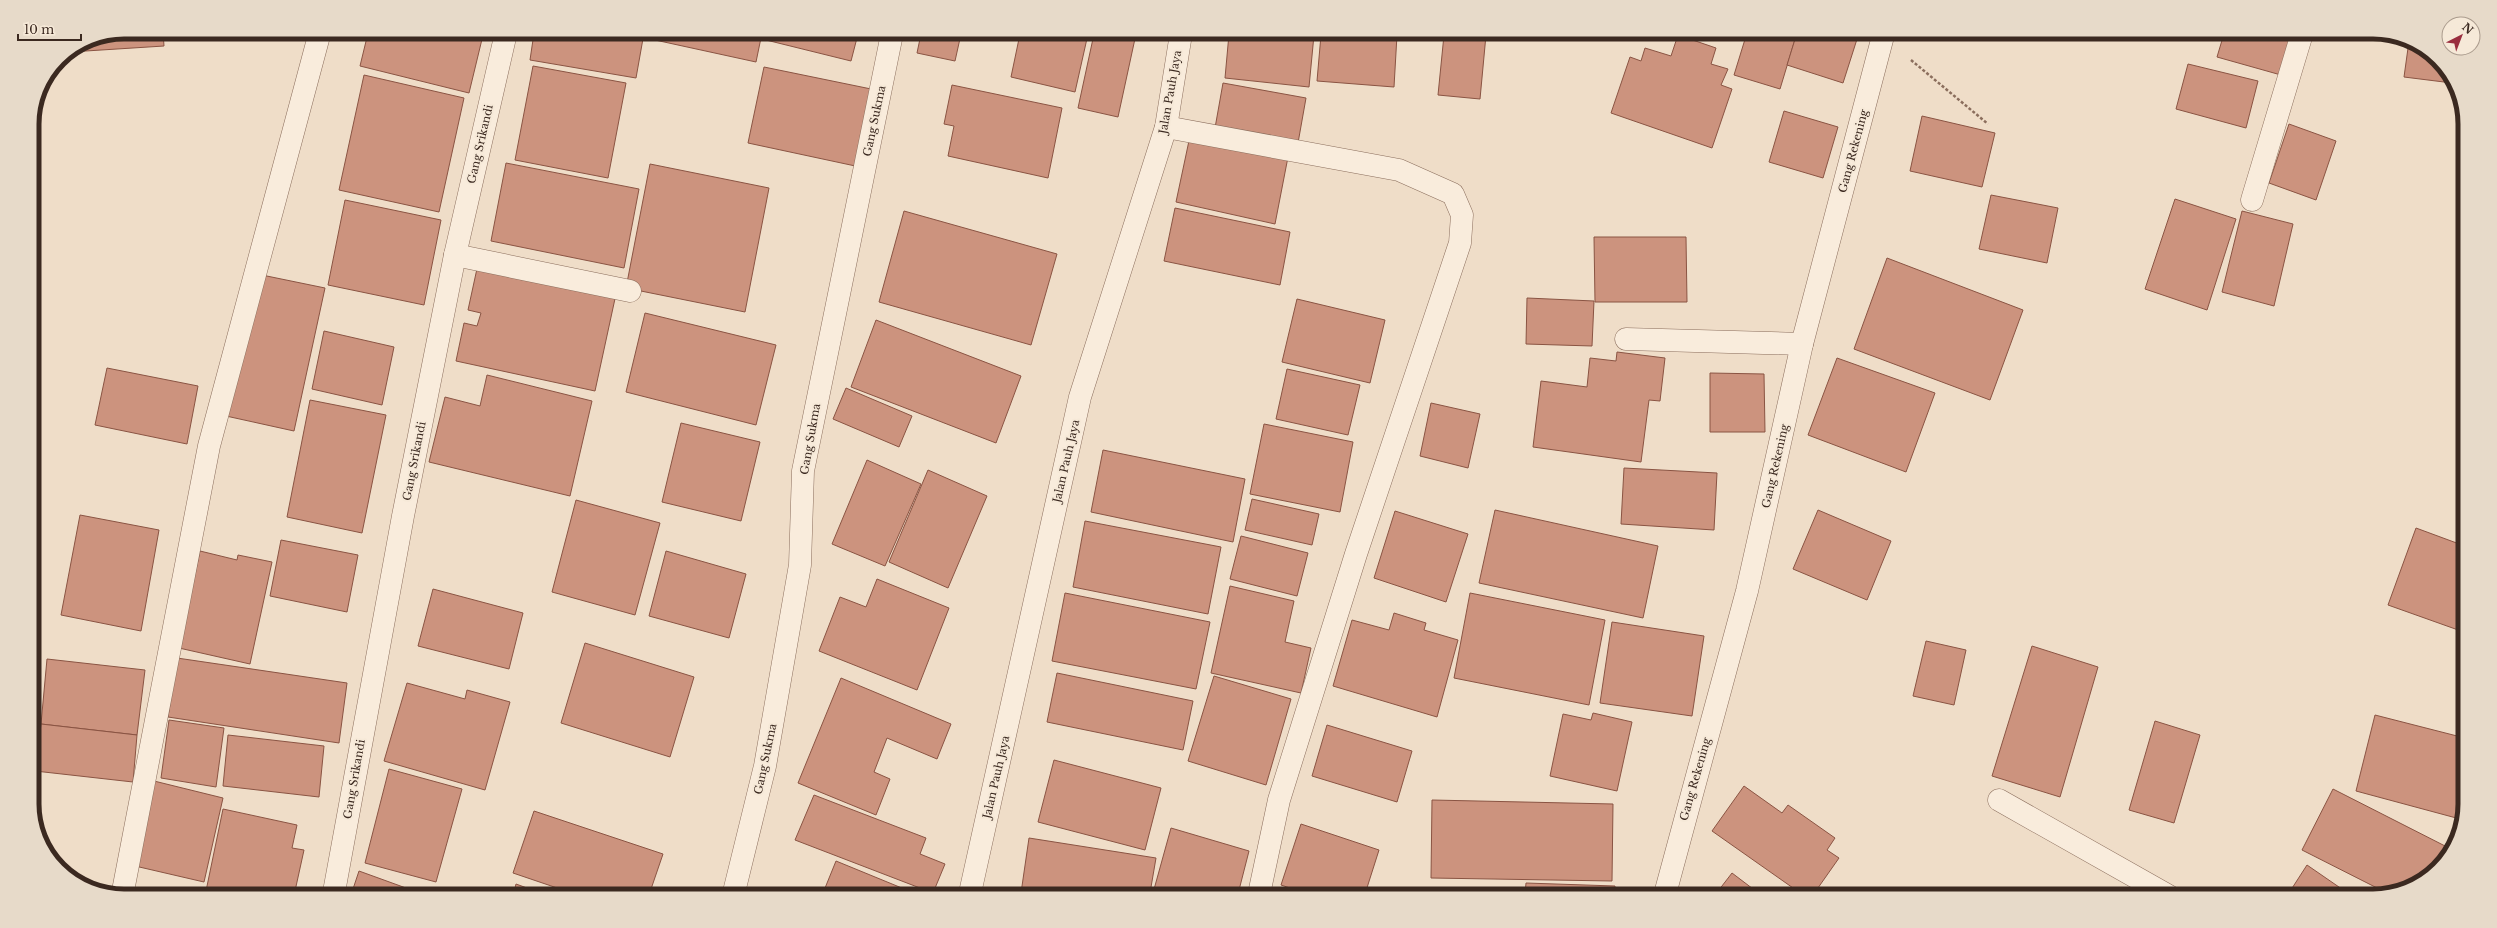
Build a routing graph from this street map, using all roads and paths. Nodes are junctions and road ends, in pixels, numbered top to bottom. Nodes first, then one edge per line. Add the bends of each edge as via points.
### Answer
1 (318, 39) edge
2 (505, 39) edge
3 (891, 39) edge
4 (1179, 39) edge
5 (1882, 39) edge
6 (2300, 39) edge
7 (1907, 53) dead end
8 (1988, 124) dead end
9 (1166, 127) junction
10 (2252, 200) dead end
11 (455, 254) junction
12 (630, 291) dead end
13 (1626, 339) dead end
14 (1802, 344) junction
15 (1999, 800) dead end
16 (123, 889) edge
17 (335, 889) edge
18 (735, 889) edge
19 (971, 889) edge
20 (1260, 889) edge
21 (1666, 889) edge
22 (2157, 889) edge

1 - 16 street via 209,446
2 - 11 street, Gang Srikandi
3 - 18 street, Gang Sukma via 803,470 800,565 765,766
4 - 9 street, Jalan Pauh Jaya
5 - 14 street, Gang Rekening
6 - 10 street
7 - 8 path via 1910,59
9 - 19 street, Jalan Pauh Jaya via 1080,397
9 - 20 street via 1399,170 1453,194 1462,215 1460,243 1356,554 1279,800
11 - 12 street
11 - 17 street, Gang Srikandi via 403,516
13 - 14 street
14 - 21 street, Gang Rekening via 1747,591
15 - 22 street

